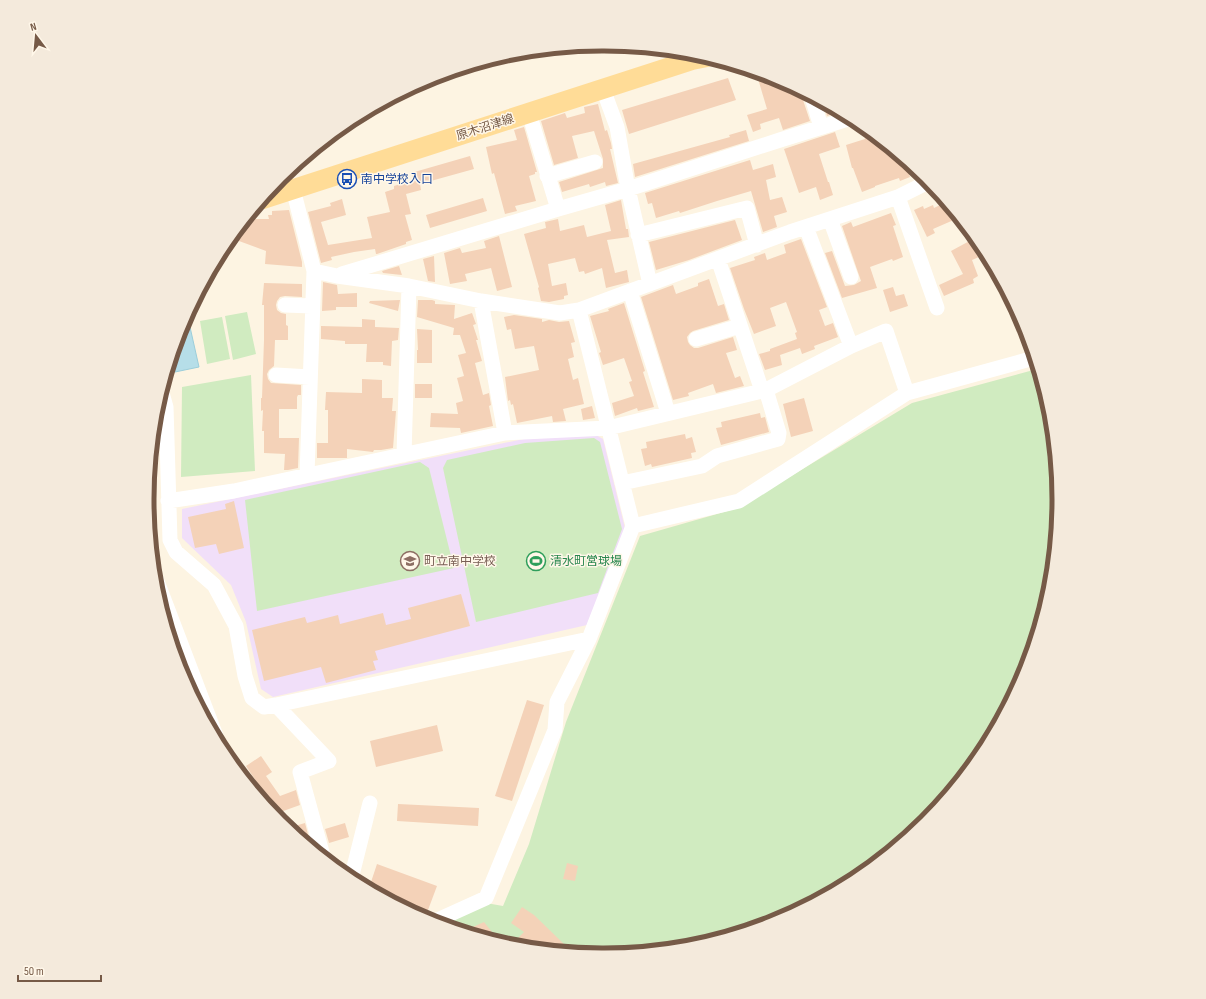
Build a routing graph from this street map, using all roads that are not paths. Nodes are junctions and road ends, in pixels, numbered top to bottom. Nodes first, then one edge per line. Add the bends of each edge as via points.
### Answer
1 (691, 60) edge
2 (603, 89) junction
3 (814, 104) edge
4 (528, 113) junction
5 (843, 121) edge
6 (821, 128) junction
7 (595, 162) dead end
8 (547, 176) junction
9 (922, 185) edge
10 (293, 189) junction
11 (628, 189) junction
12 (274, 195) edge
13 (898, 197) junction
14 (558, 209) junction
15 (830, 219) junction
16 (806, 227) junction
17 (638, 235) junction
18 (757, 245) junction
19 (718, 259) junction
20 (314, 271) junction
21 (337, 276) junction
22 (851, 277) dead end
23 (650, 284) junction
24 (409, 286) junction
25 (630, 291) junction
26 (481, 301) junction
27 (285, 305) dead end
28 (312, 306) junction
29 (937, 308) dead end
30 (579, 310) junction
31 (740, 326) junction
32 (696, 339) dead end
33 (850, 346) junction
34 (1029, 359) edge
35 (276, 375) dead end
36 (310, 377) junction
37 (764, 391) junction
38 (907, 393) junction
39 (165, 403) edge
40 (668, 414) junction
41 (608, 428) junction
42 (505, 433) junction
43 (404, 455) junction
44 (307, 476) junction
45 (622, 483) junction
46 (168, 501) junction
47 (633, 526) junction
48 (170, 614) edge
49 (590, 639) junction
50 (203, 701) edge
51 (276, 705) junction
52 (370, 803) dead end
53 (321, 848) edge
54 (354, 872) edge
55 (445, 919) edge

1 - 2 main road, 原木沼津線
2 - 4 main road, 原木沼津線
2 - 11 street via 617,127
3 - 6 street
4 - 8 street
4 - 10 main road, 原木沼津線
5 - 6 street
6 - 11 street
7 - 8 street
8 - 14 street
9 - 13 street
10 - 12 main road, 原木沼津線
10 - 20 street
11 - 14 street
11 - 17 street
13 - 15 street
13 - 29 street
14 - 21 street
15 - 16 street
15 - 22 street
16 - 18 street
16 - 33 street
17 - 18 street via 747,208
17 - 23 street
18 - 19 street
19 - 23 street
19 - 31 street
20 - 21 street
20 - 28 street
21 - 24 street
23 - 25 street
24 - 26 street
24 - 43 street
25 - 30 street
25 - 40 street
26 - 30 street via 560,313
26 - 42 street
27 - 28 street
28 - 36 street
30 - 41 street
31 - 32 street
31 - 37 street
33 - 37 street
33 - 38 street via 886,331
34 - 38 street
35 - 36 street
36 - 44 street
37 - 40 street
37 - 45 street via 779,433 778,440 717,456 702,466
38 - 47 street via 739,501
39 - 46 street
40 - 41 street
41 - 42 street
41 - 45 street
42 - 43 street
43 - 44 street
44 - 46 street
45 - 47 street
46 - 51 street via 170,540 176,552 214,586 236,626 245,676 252,698 264,707
47 - 49 street
48 - 50 street
49 - 51 street
49 - 55 street via 557,702 555,730 486,898
51 - 53 street via 329,762 300,772
52 - 54 street

